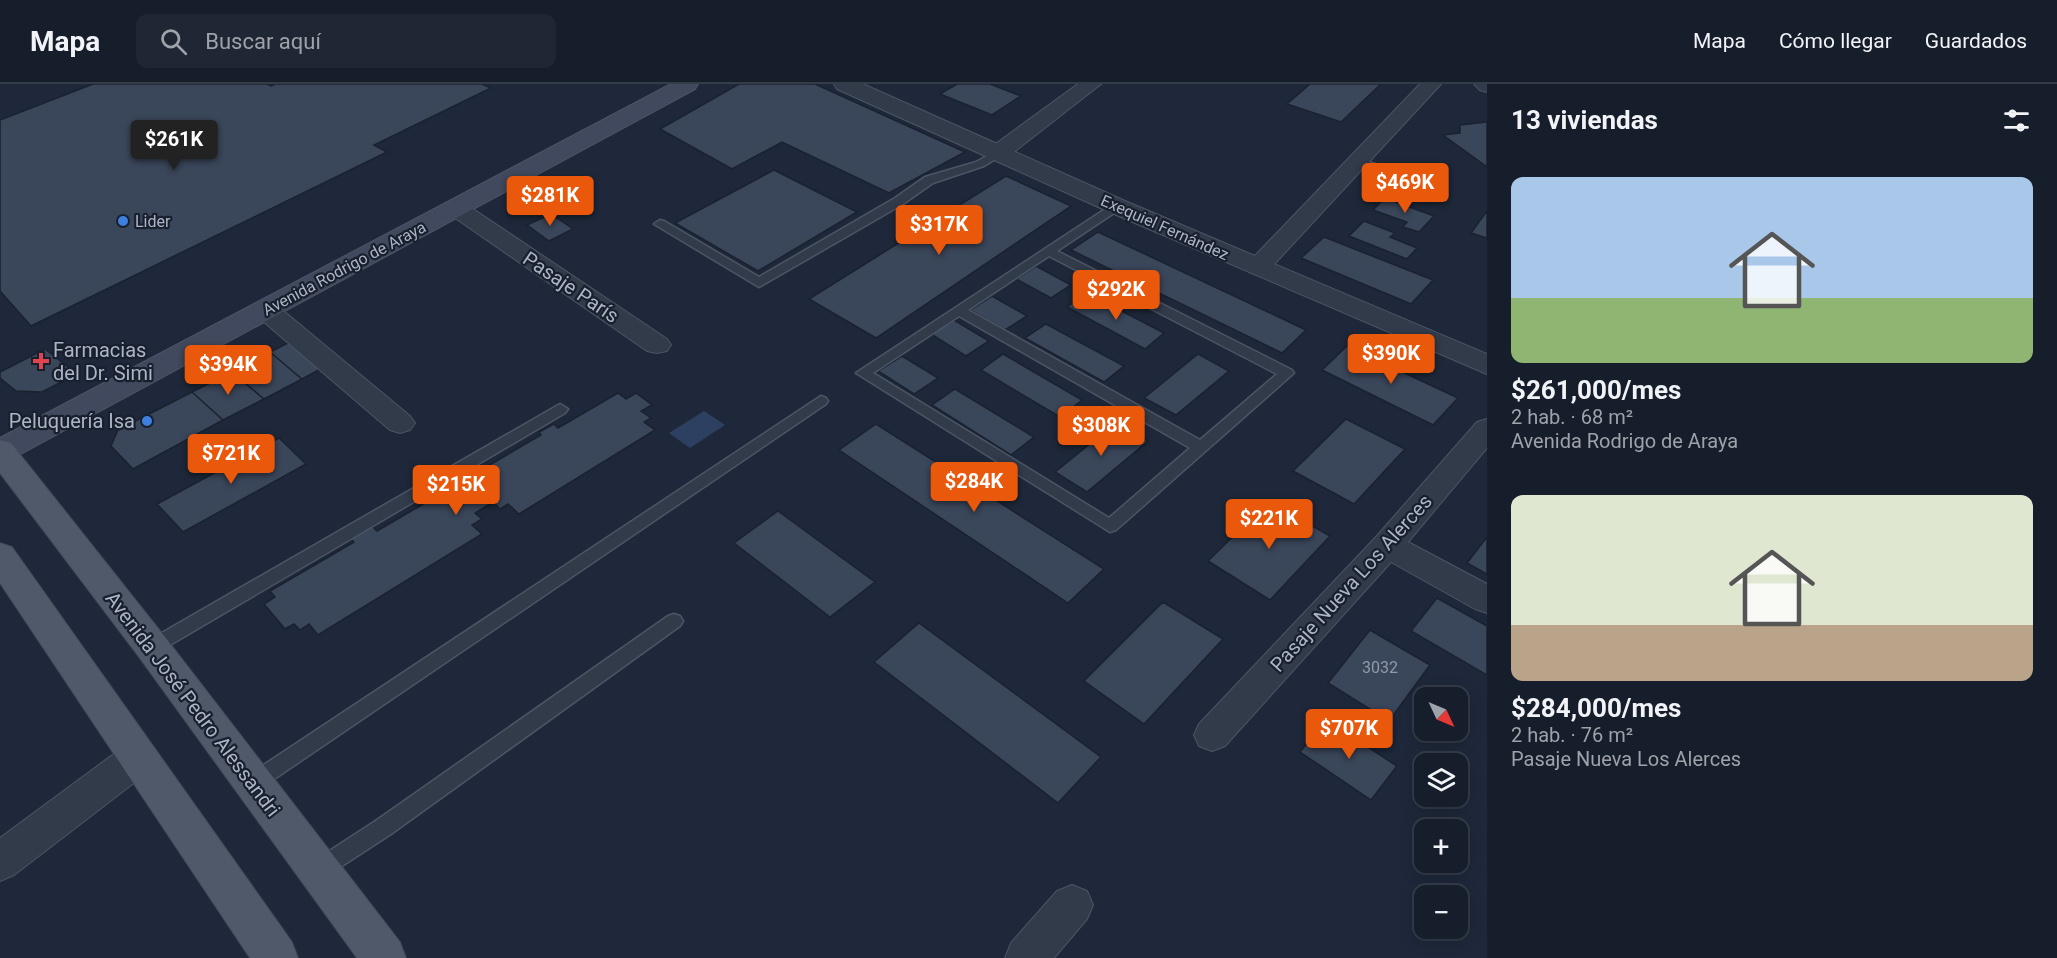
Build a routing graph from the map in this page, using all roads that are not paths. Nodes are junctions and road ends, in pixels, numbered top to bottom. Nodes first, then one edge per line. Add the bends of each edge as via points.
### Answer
1 (687, 84) edge
2 (845, 84) edge
3 (1091, 84) edge
4 (1431, 84) edge
5 (998, 153) junction
6 (1357, 162) junction
7 (1437, 189) dead end
8 (1116, 206) junction
9 (456, 208) junction
10 (660, 224) dead end
11 (1047, 251) junction
12 (1258, 267) junction
13 (266, 310) junction
14 (959, 310) junction
15 (657, 345) dead end
16 (1487, 364) edge
17 (821, 401) dead end
18 (560, 409) dead end
19 (400, 423) dead end
20 (1487, 429) edge
21 (1201, 447) junction
22 (0, 451) edge
23 (1387, 545) junction
24 (0, 556) edge
25 (1487, 600) edge
26 (674, 621) dead end
27 (152, 647) junction
28 (1212, 735) dead end
29 (139, 757) junction
30 (254, 782) junction
31 (0, 862) edge
32 (318, 870) junction
33 (1072, 905) dead end
34 (275, 958) edge
35 (384, 958) edge
36 (1026, 958) edge

1 - 9 main road, Avenida Rodrigo de Araya
2 - 5 street, Exequiel Fernández
3 - 5 street
4 - 6 street
5 - 8 street, Exequiel Fernández
5 - 10 lane via 980,164 929,180 759,283
6 - 7 lane
6 - 12 street
8 - 11 lane
8 - 12 street, Exequiel Fernández
9 - 13 main road, Avenida Rodrigo de Araya
9 - 15 street, Pasaje París
11 - 14 lane
11 - 21 lane via 1287,373
12 - 16 street, Exequiel Fernández
13 - 19 street
13 - 22 main road, Avenida Rodrigo de Araya
14 - 21 lane
14 - 21 lane via 863,373 1110,526
17 - 30 lane
18 - 27 lane
20 - 23 street, Pasaje Nueva Los Alerces
22 - 27 main road, Avenida José Pedro Alessandri
23 - 25 street
23 - 28 street, Pasaje Nueva Los Alerces
24 - 29 main road
26 - 32 lane
27 - 30 main road, Avenida José Pedro Alessandri
29 - 31 street
29 - 34 main road
30 - 32 main road, Avenida José Pedro Alessandri
32 - 35 main road, Avenida José Pedro Alessandri
33 - 36 street

